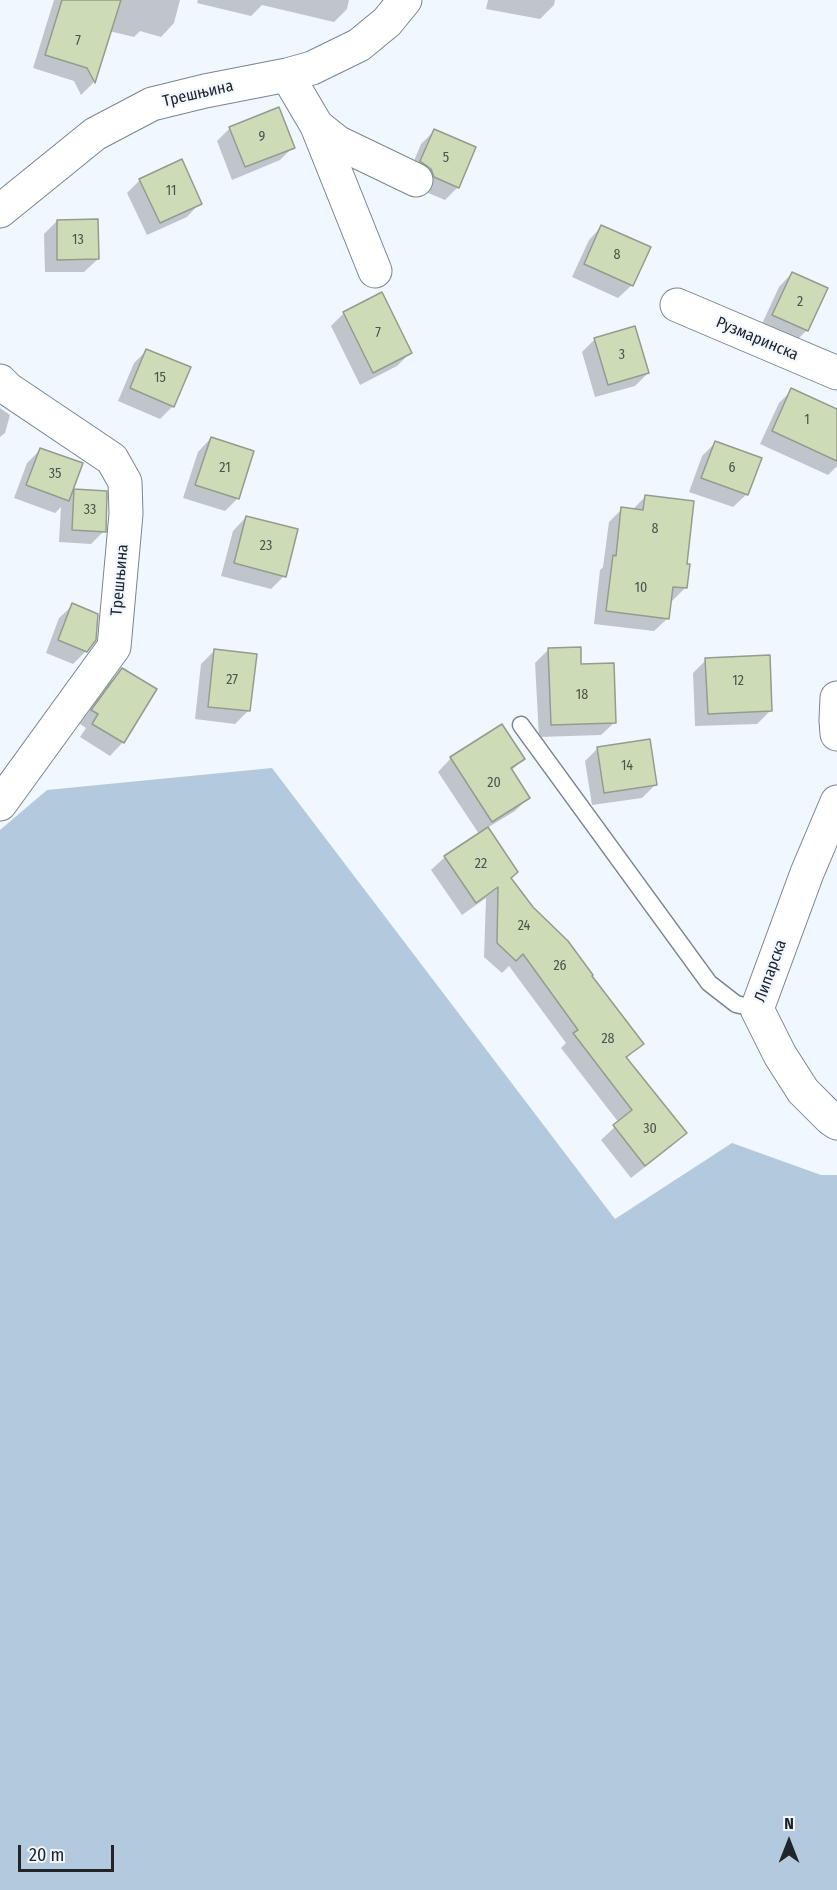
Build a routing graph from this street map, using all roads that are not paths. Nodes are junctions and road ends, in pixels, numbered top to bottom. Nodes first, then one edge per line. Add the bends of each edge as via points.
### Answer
1 (405, 0) edge
2 (287, 75) junction
3 (317, 126) junction
4 (416, 180) dead end
5 (0, 212) edge
6 (375, 271) dead end
7 (677, 305) dead end
8 (837, 373) edge
9 (0, 381) edge
10 (837, 698) edge
11 (521, 725) dead end
12 (837, 734) edge
13 (837, 802) edge
14 (0, 804) edge
15 (757, 1009) junction
16 (837, 1123) edge

1 - 2 street, Трешњина via 387,22 359,45 312,68
2 - 3 street
2 - 5 street, Трешњина via 152,104 95,134
3 - 4 street via 337,142
3 - 6 street
7 - 8 street, Рузмаринска
9 - 14 street, Трешњина via 112,459 125,482 126,503 114,647
10 - 12 street
11 - 15 lane via 709,983 736,1004
13 - 15 street, Липарска
15 - 16 street, Липарска via 803,1091

